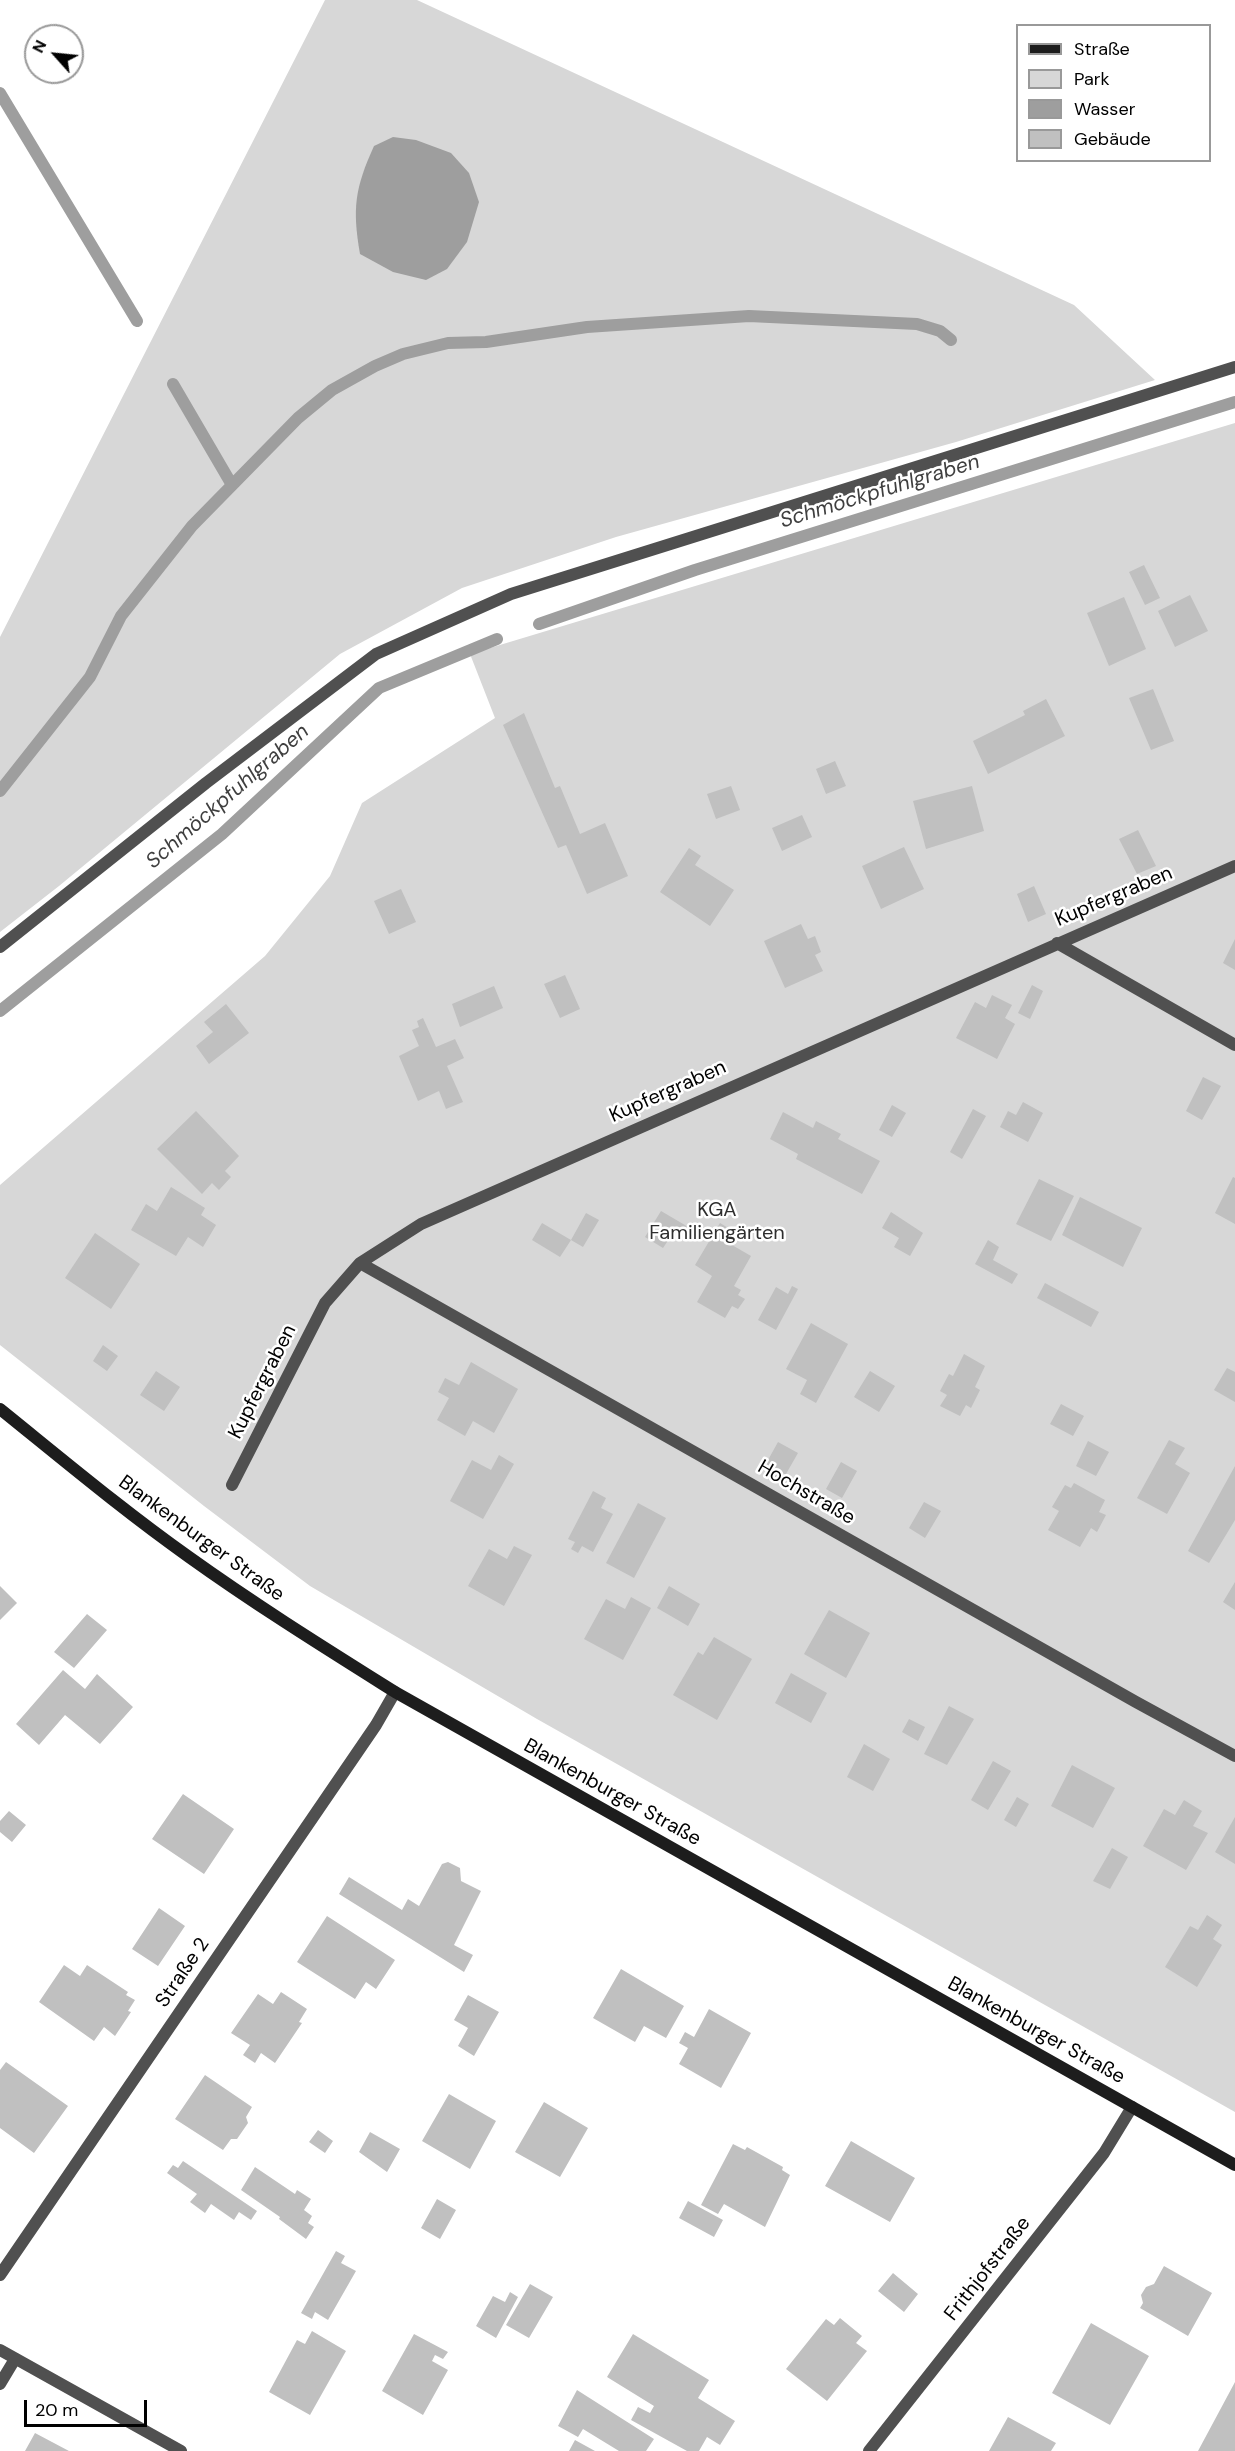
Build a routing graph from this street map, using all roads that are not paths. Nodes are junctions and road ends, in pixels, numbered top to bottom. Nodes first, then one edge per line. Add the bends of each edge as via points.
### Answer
1 (1235, 367) edge
2 (1235, 866) edge
3 (1057, 943) junction
4 (0, 947) edge
5 (1235, 1045) edge
6 (360, 1263) junction
7 (0, 1409) edge
8 (232, 1485) dead end
9 (395, 1692) junction
10 (1235, 1756) edge
11 (1131, 2107) junction
12 (1235, 2165) edge
13 (0, 2275) edge
14 (0, 2350) edge
15 (15, 2359) junction
16 (0, 2385) edge
17 (181, 2451) edge
18 (869, 2451) edge

1 - 4 street via 511,594 376,654
2 - 3 street, Kupfergraben
3 - 5 street
3 - 6 street, Kupfergraben via 421,1224
6 - 8 street, Kupfergraben via 325,1303
6 - 10 street, Hochstraße
7 - 9 main road, Blankenburger Straße via 117,1504 190,1557
9 - 11 main road, Blankenburger Straße
9 - 13 street, Straße 2
11 - 12 main road, Blankenburger Straße
11 - 18 street, Frithjofstraße via 1104,2153
14 - 15 street
15 - 16 street
15 - 17 street

